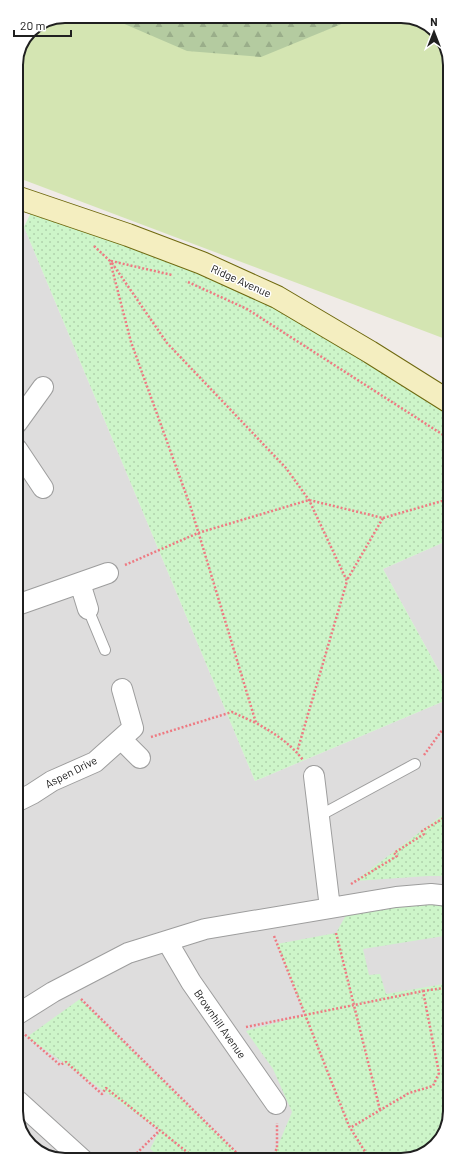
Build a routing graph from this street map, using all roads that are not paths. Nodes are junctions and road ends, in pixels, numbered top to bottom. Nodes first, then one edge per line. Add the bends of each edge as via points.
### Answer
1 (23, 200) edge
2 (43, 387) dead end
3 (443, 398) edge
4 (23, 415) edge
5 (23, 458) edge
6 (43, 488) dead end
7 (108, 573) road end
8 (80, 583) junction
9 (23, 603) edge
10 (88, 609) joint
11 (106, 650) dead end
12 (122, 689) dead end
13 (127, 733) junction
14 (140, 758) dead end
15 (411, 766) road end
16 (314, 776) road end
17 (23, 798) edge
18 (319, 816) junction
19 (443, 895) edge
20 (329, 899) junction
21 (167, 941) junction
22 (23, 1011) edge
23 (276, 1104) road end
24 (23, 1106) edge
25 (75, 1153) edge

1 - 3 street, Ridge Avenue via 180,254 277,297
2 - 4 street
5 - 6 street
7 - 8 street
8 - 9 street
8 - 10 street
10 - 11 lane
12 - 13 street
13 - 14 street
13 - 17 street, Aspen Drive via 95,762 52,781
15 - 18 lane
16 - 18 street
18 - 20 street
19 - 20 street
20 - 21 street via 268,919 206,930
21 - 22 street via 128,953 53,992
21 - 23 street, Brownhill Avenue via 191,982
24 - 25 street

